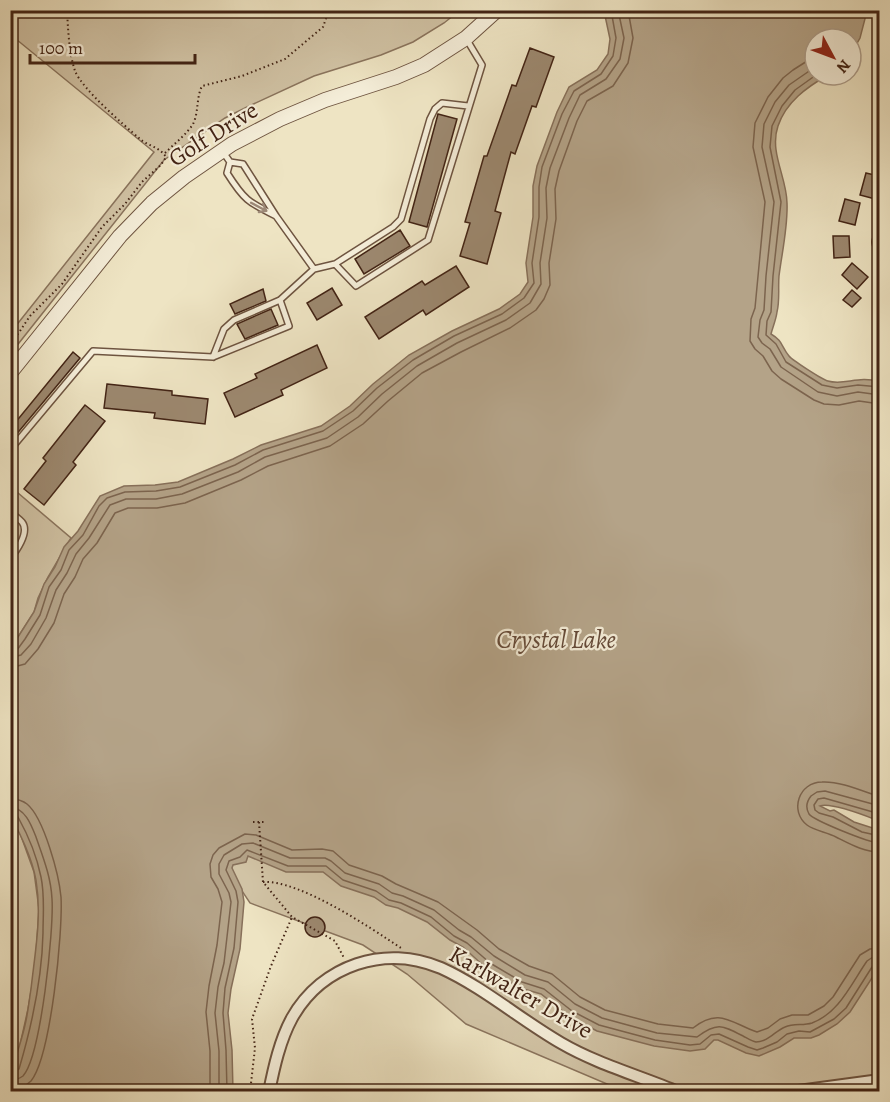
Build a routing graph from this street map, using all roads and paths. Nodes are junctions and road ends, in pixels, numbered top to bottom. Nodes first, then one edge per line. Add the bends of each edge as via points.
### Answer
1 (67, 10) edge
2 (328, 10) edge
3 (496, 10) edge
4 (466, 38) junction
5 (468, 106) junction
6 (165, 154) junction
7 (226, 156) junction
8 (276, 216) junction
9 (879, 235) edge
10 (879, 250) edge
11 (335, 264) junction
12 (314, 269) junction
13 (280, 300) junction
14 (10, 346) edge
15 (213, 357) junction
16 (10, 373) edge
17 (10, 450) edge
18 (10, 512) edge
19 (10, 558) edge
20 (253, 822) dead end
21 (260, 822) junction
22 (266, 822) dead end
23 (263, 882) junction
24 (292, 917) junction
25 (418, 961) junction
26 (348, 967) junction
27 (649, 1080) junction
28 (879, 1080) edge
29 (831, 1089) edge
30 (250, 1092) edge
31 (270, 1092) edge
32 (644, 1092) edge
33 (678, 1092) edge
34 (791, 1092) edge

1 - 6 path via 73,64 82,82 111,114
2 - 6 path via 323,27 285,59 202,86 192,125
3 - 4 street, Golf Drive
4 - 5 lane via 482,65
4 - 7 street, Golf Drive via 417,69 262,127
5 - 11 lane via 442,103 435,109 401,219
5 - 11 lane via 428,240 356,286
6 - 14 path via 161,165 102,227 62,284 30,316
7 - 8 lane via 243,165
7 -> 8 lane via 227,173 239,192 247,201
7 - 16 street, Golf Drive via 176,183 133,223
8 - 12 lane
9 - 10 street
11 - 12 lane
12 - 13 lane
13 - 15 lane via 234,320 224,329
13 - 15 lane via 290,326
15 - 17 lane via 93,351
18 - 19 lane via 25,528
20 - 21 path
21 - 22 path
21 - 23 path
23 - 24 path
23 - 25 path via 273,881 302,891 363,923
24 - 26 path via 335,941
24 - 30 path via 252,1019 255,1048
25 - 26 street, Karlwalter Drive via 385,958
25 - 27 street, Karlwalter Drive via 450,973 571,1048
26 - 31 street, Karlwalter Drive via 321,983 296,1011 282,1040
27 - 32 street
27 - 33 street, Karlwalter Drive
28 - 29 street
29 - 34 street

